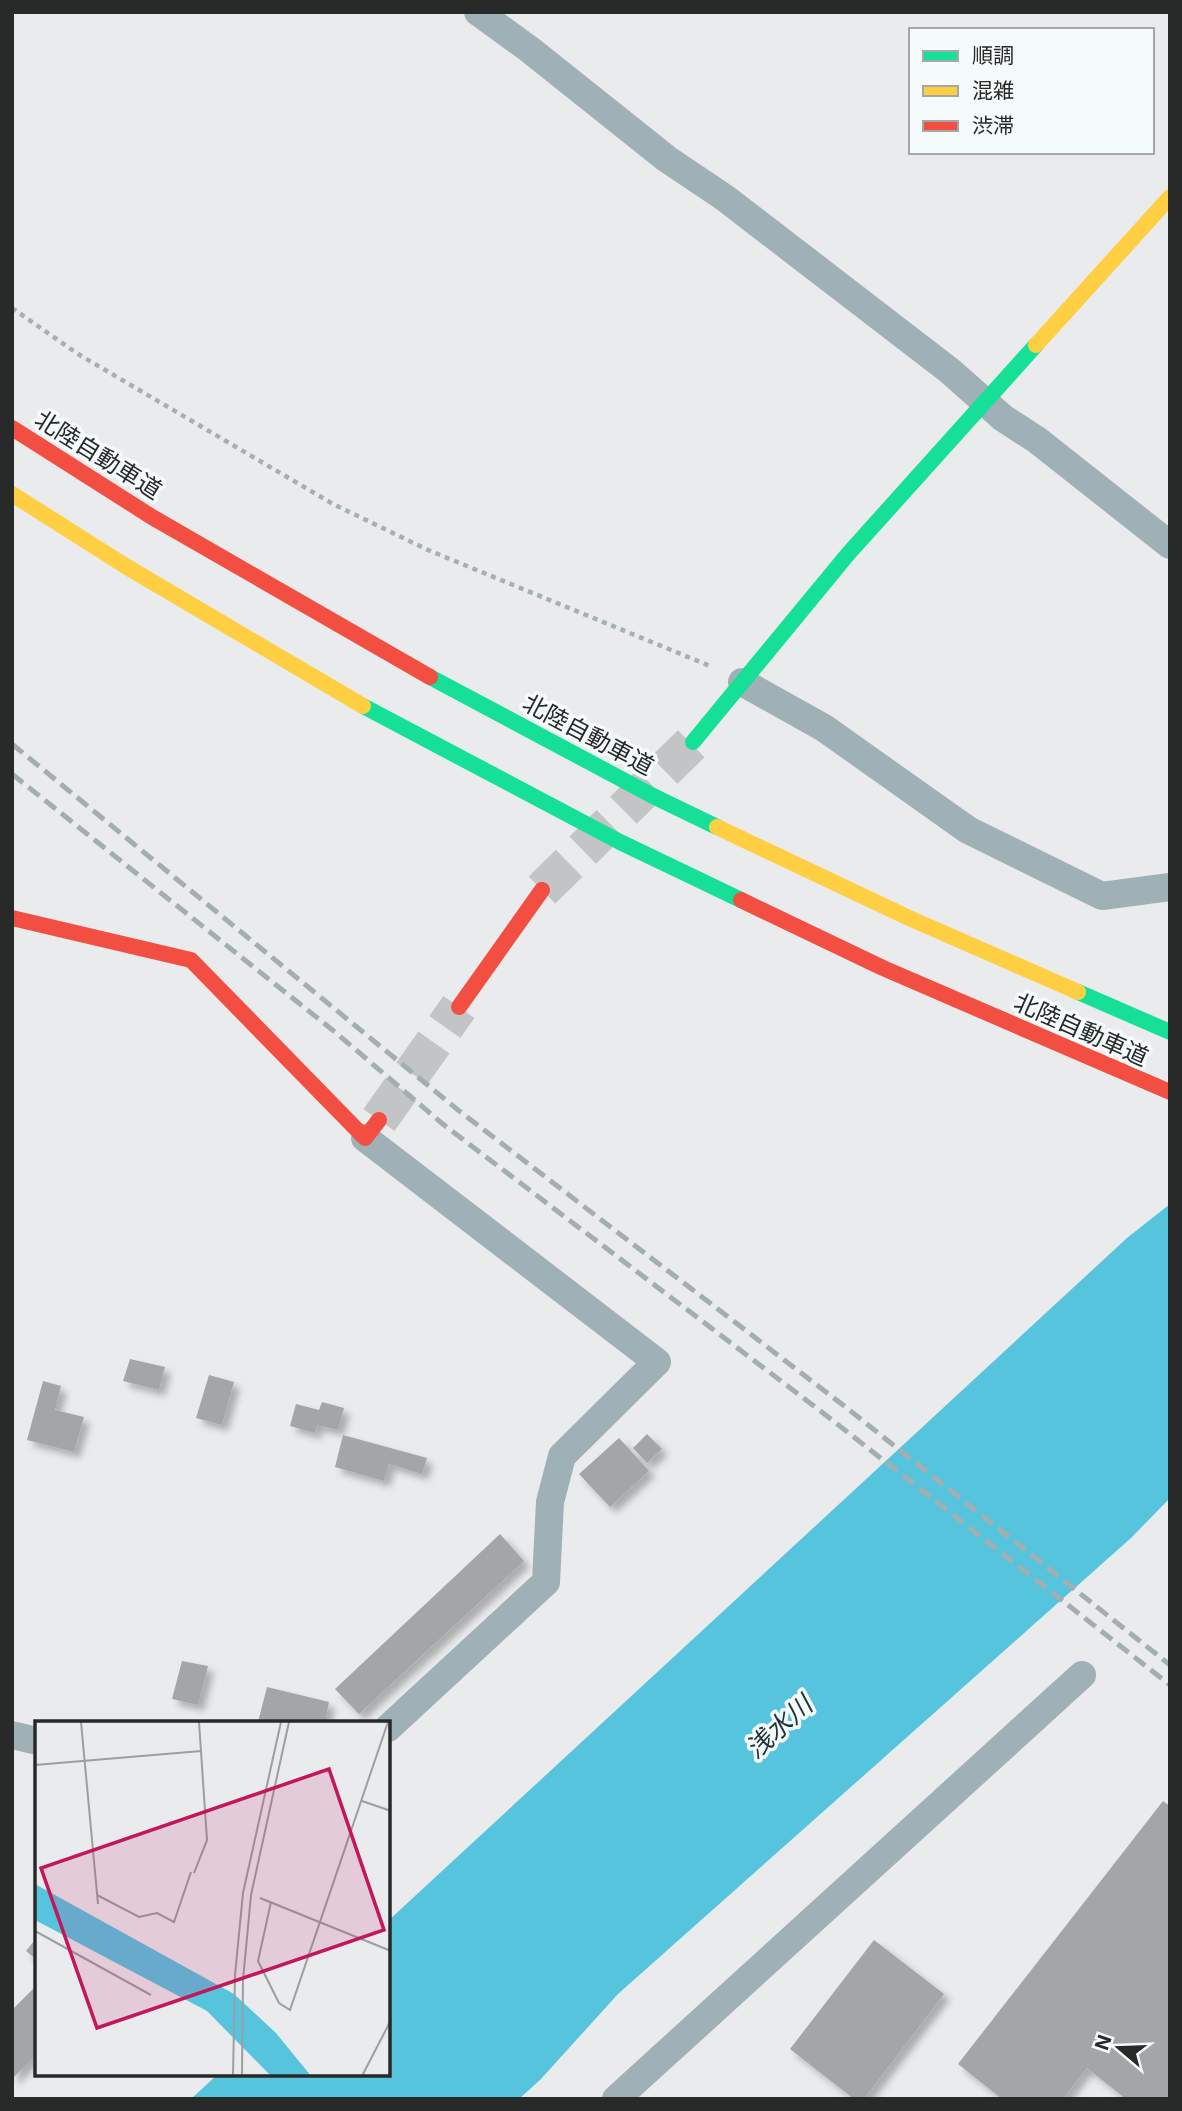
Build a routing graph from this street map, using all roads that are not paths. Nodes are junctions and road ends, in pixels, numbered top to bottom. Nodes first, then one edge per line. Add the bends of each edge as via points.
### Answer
1 (478, 12) edge
2 (1170, 197) edge
3 (985, 402) junction
4 (12, 428) edge
5 (12, 495) edge
6 (1170, 545) edge
7 (742, 682) junction
8 (693, 742) tunnel mouth
9 (1170, 887) edge
10 (542, 890) tunnel mouth
11 (12, 918) edge
12 (459, 1007) tunnel mouth
13 (1170, 1032) edge
14 (1170, 1092) edge
15 (372, 1129) joint
16 (1082, 1675) dead end
17 (390, 1726) edge
18 (12, 1735) edge
19 (35, 1741) edge
20 (616, 2099) edge

1 - 3 street via 939,362
2 - 3 main road
3 - 6 street
3 - 7 main road via 848,554
4 - 13 main road, 北陸自動車道 via 152,517 392,656 653,796 909,918
5 - 14 main road, 北陸自動車道 via 366,708 620,842 883,968
7 - 8 main road
7 - 9 street via 824,728 968,830 1102,896
10 - 12 main road
11 - 15 main road via 191,960
15 - 17 street via 657,1362 562,1456 550,1502 546,1582
16 - 20 street
18 - 19 street

